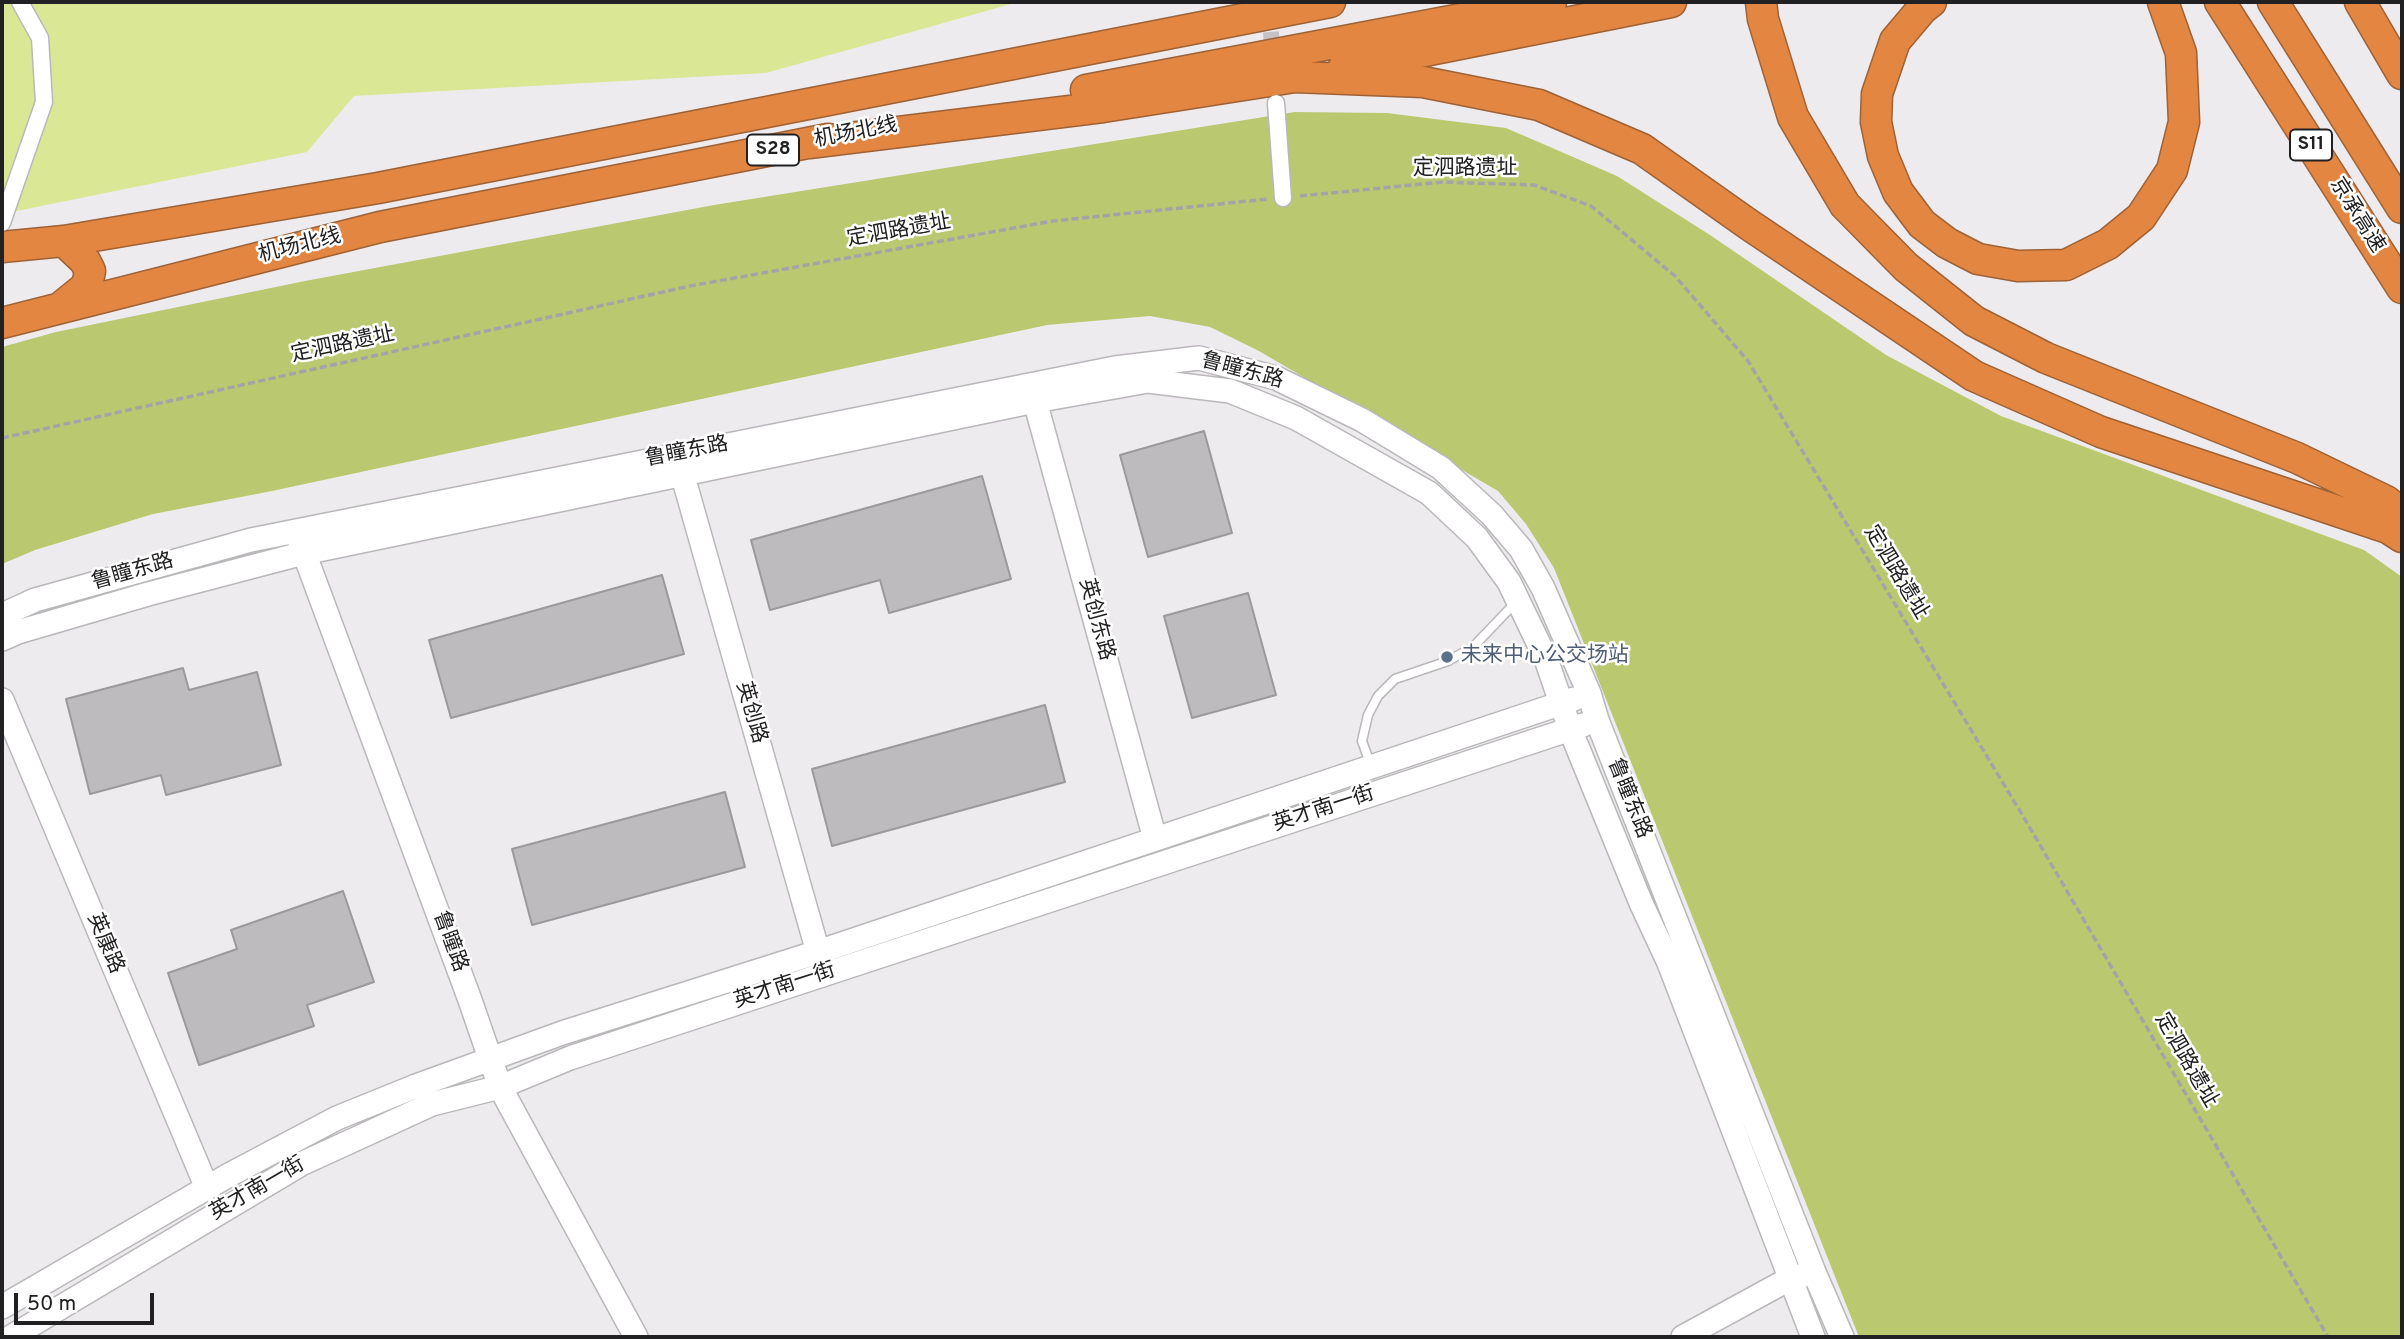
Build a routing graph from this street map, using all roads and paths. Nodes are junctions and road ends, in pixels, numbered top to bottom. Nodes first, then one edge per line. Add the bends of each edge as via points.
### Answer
1 (21, 2) edge
2 (1265, 2) edge
3 (1330, 2) edge
4 (1551, 2) edge
5 (1671, 2) edge
6 (1761, 2) edge
7 (1931, 2) edge
8 (2163, 2) edge
9 (2220, 2) edge
10 (2273, 2) edge
11 (2360, 2) edge
12 (1136, 40) junction
13 (2402, 52) edge
14 (2402, 74) edge
15 (1295, 77) junction
16 (1276, 103) dead end
17 (809, 143) junction
18 (1283, 198) junction
19 (2402, 208) edge
20 (2, 223) edge
21 (64, 241) junction
22 (2, 247) edge
23 (2402, 288) edge
24 (60, 308) junction
25 (2, 323) edge
26 (1035, 401) junction
27 (2, 438) edge
28 (682, 473) junction
29 (2402, 514) edge
30 (296, 531) junction
31 (2402, 537) edge
32 (304, 553) junction
33 (1518, 600) junction
34 (2, 615) edge
35 (2, 639) edge
36 (1589, 693) junction
37 (2, 701) edge
38 (1561, 705) junction
39 (1597, 720) junction
40 (1570, 729) junction
41 (1371, 768) junction
42 (1155, 839) junction
43 (818, 952) junction
44 (491, 1061) junction
45 (500, 1087) junction
46 (207, 1188) junction
47 (1814, 1272) junction
48 (1791, 1278) junction
49 (2, 1307) edge
50 (11, 1337) edge
51 (636, 1337) edge
52 (1683, 1337) edge
53 (1813, 1337) edge
54 (1842, 1337) edge
55 (2328, 1337) edge

1 - 20 street via 40,38 44,102
2 - 12 highway
3 - 12 highway, 机场北线 / S28
4 - 17 highway, 机场北线 / S28
5 - 15 highway
6 - 29 highway via 1793,117 1845,205 1906,267 1974,321 2046,358 2297,458 2386,501
7 - 8 highway via 1895,41 1877,94 1882,156 1898,192 1922,224 1979,259 2018,266 2066,265 2108,244 2141,217 2172,170 2184,122 2180,53
9 - 23 highway, 京承高速 / S11
10 - 19 highway, 京承高速 / S11
11 - 13 highway
11 - 14 highway
12 - 21 highway, 机场北线 / S28 via 378,187
15 - 17 highway via 1103,107
15 - 31 highway via 1423,82 1539,105 1642,149 1974,376 2102,432 2388,528
16 - 18 street
17 - 24 highway, 机场北线 / S28 via 380,227
18 - 27 path, 定泗路遗址 via 1053,221 691,286
18 - 55 path, 定泗路遗址 via 1443,182 1534,186 1591,206 1675,276 1748,361 2023,816
21 - 22 highway, 机场北线 / S28
21 - 24 highway via 90,271 87,286
24 - 25 highway, 机场北线 / S28
26 - 28 main road, 鲁瞳东路
26 - 33 main road, 鲁瞳东路 via 1148,381 1230,391 1296,418 1429,492 1478,538
26 - 42 main road, 英创东路
28 - 32 main road, 鲁瞳东路
28 - 43 main road, 英创路
30 - 32 main road, 鲁瞳路
30 - 34 main road, 鲁瞳东路 via 48,596
30 - 36 main road, 鲁瞳东路 via 1115,368 1199,358 1276,378 1362,420 1441,468 1521,549
32 - 35 main road, 鲁瞳东路
32 - 44 main road, 鲁瞳路
33 - 38 main road, 鲁瞳东路 via 1546,659
33 - 41 lane via 1473,647 1395,679 1378,696 1362,741
36 - 38 main road, 英才南一街
36 - 39 main road, 鲁瞳东路
37 - 46 main road, 英康路
38 - 40 main road, 鲁瞳东路
38 - 41 main road, 英才南一街
39 - 40 main road, 英才南一街
39 - 47 main road, 鲁瞳东路
40 - 45 main road, 英才南一街 via 570,1058
40 - 48 main road, 鲁瞳东路 via 1669,962
41 - 42 main road, 英才南一街
42 - 43 main road, 英才南一街
43 - 44 main road, 英才南一街 via 562,1033
44 - 45 main road, 鲁瞳路
44 - 46 main road, 英才南一街 via 337,1118
45 - 50 main road, 英才南一街 via 432,1104 301,1164
45 - 51 main road, 鲁瞳路
46 - 49 main road, 英才南一街
47 - 48 main road
47 - 54 main road, 鲁瞳东路
48 - 52 main road
48 - 53 main road, 鲁瞳东路

